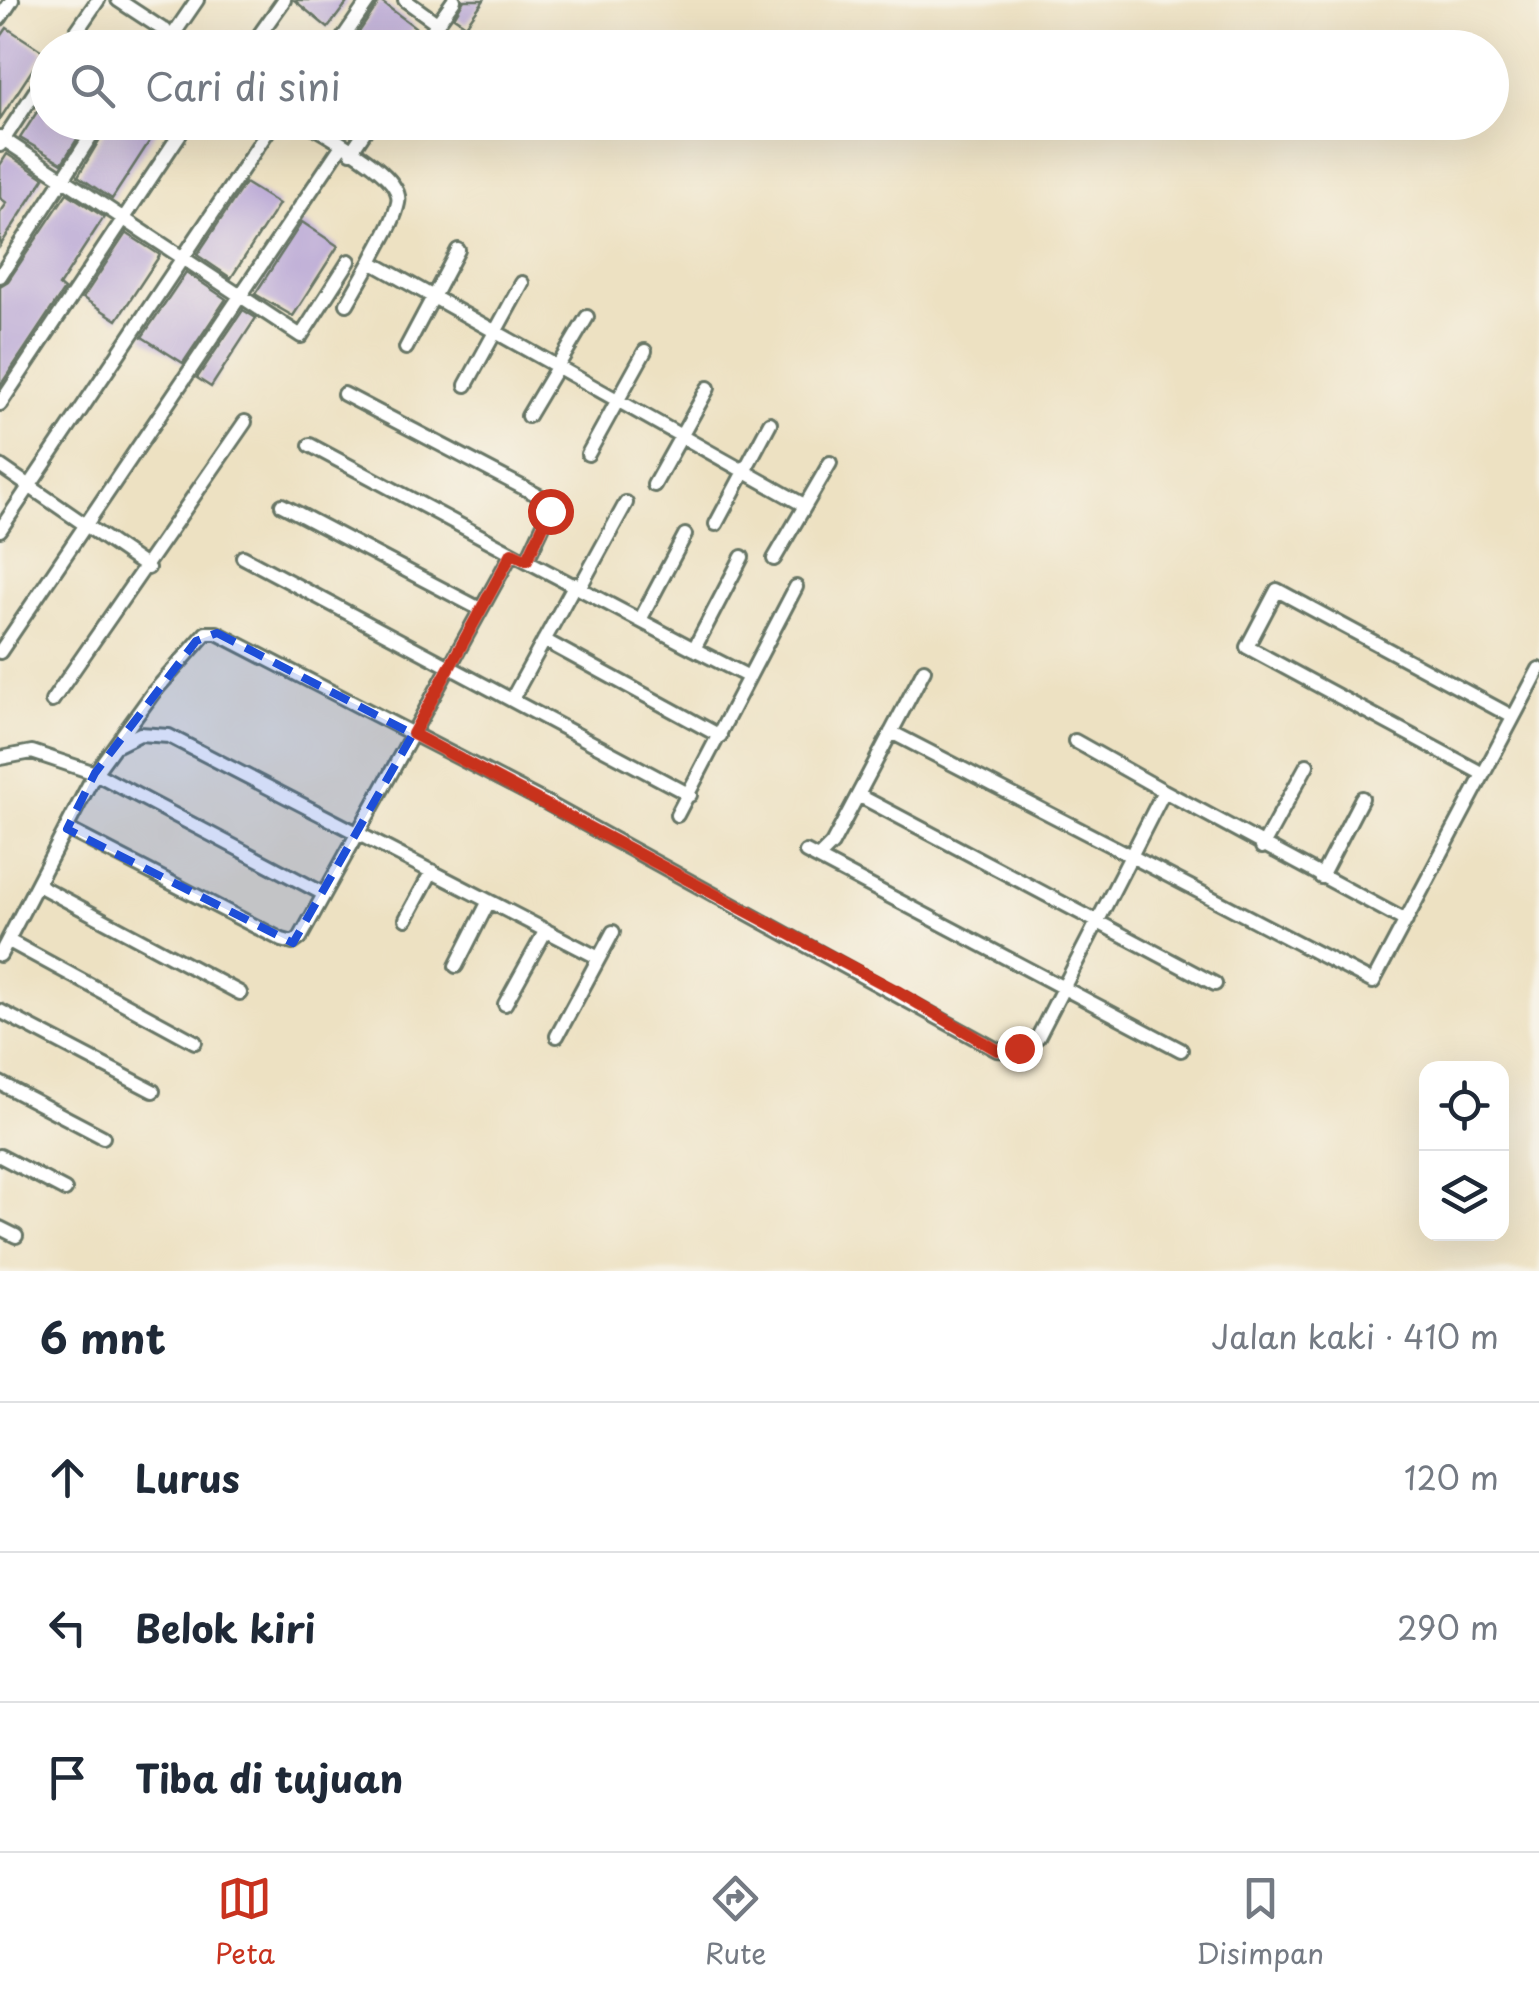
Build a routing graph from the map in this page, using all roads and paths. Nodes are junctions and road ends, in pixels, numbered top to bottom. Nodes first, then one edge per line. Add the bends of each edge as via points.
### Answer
1 (12, 0) edge
2 (98, 0) edge
3 (118, 0) edge
4 (197, 0) edge
5 (284, 0) edge
6 (370, 0) edge
7 (405, 0) edge
8 (454, 0) edge
9 (0, 18) edge
10 (437, 23) junction
11 (77, 30) edge
12 (166, 30) edge
13 (171, 30) edge
14 (263, 30) edge
15 (349, 30) edge
16 (432, 30) edge
17 (30, 98) edge
18 (1, 140) edge
19 (88, 140) edge
20 (176, 140) edge
21 (262, 140) edge
22 (334, 140) edge
23 (354, 140) edge
24 (347, 148) junction
25 (63, 178) junction
26 (124, 219) junction
27 (458, 250) dead end
28 (182, 258) junction
29 (349, 261) dead end
30 (371, 262) junction
31 (0, 276) edge
32 (522, 282) dead end
33 (433, 296) junction
34 (241, 297) junction
35 (346, 304) dead end
36 (587, 317) dead end
37 (495, 330) junction
38 (406, 348) dead end
39 (645, 352) dead end
40 (558, 365) junction
41 (466, 385) dead end
42 (708, 388) dead end
43 (344, 394) dead end
44 (620, 400) junction
45 (0, 404) edge
46 (528, 416) dead end
47 (245, 422) dead end
48 (770, 423) dead end
49 (682, 437) junction
50 (310, 445) dead end
51 (588, 454) dead end
52 (830, 463) dead end
53 (0, 466) edge
54 (744, 472) junction
55 (654, 486) dead end
56 (30, 487) junction
57 (626, 503) dead end
58 (282, 505) dead end
59 (804, 505) junction
60 (716, 524) dead end
61 (88, 527) junction
62 (0, 530) edge
63 (685, 534) dead end
64 (512, 553) junction
65 (243, 557) dead end
66 (742, 557) dead end
67 (774, 559) dead end
68 (527, 560) junction
69 (148, 568) junction
70 (577, 586) junction
71 (796, 588) dead end
72 (480, 609) junction
73 (640, 620) junction
74 (544, 640) junction
75 (694, 649) junction
76 (0, 652) edge
77 (449, 666) junction
78 (1539, 669) edge
79 (924, 670) dead end
80 (749, 677) junction
81 (512, 699) junction
82 (52, 701) dead end
83 (1514, 717) junction
84 (891, 732) junction
85 (413, 734) junction
86 (720, 736) junction
87 (1075, 741) dead end
88 (116, 746) junction
89 (0, 758) edge
90 (1307, 764) dead end
91 (95, 773) junction
92 (1484, 774) junction
93 (1164, 791) junction
94 (690, 794) junction
95 (858, 795) junction
96 (1362, 798) dead end
97 (677, 815) dead end
98 (67, 829) junction
99 (357, 836) junction
100 (1262, 847) junction
101 (1131, 856) junction
102 (432, 871) junction
103 (1321, 877) junction
104 (38, 885) junction
105 (324, 894) junction
106 (489, 901) junction
107 (406, 919) dead end
108 (1097, 921) junction
109 (1406, 921) junction
110 (546, 930) junction
111 (613, 932) dead end
112 (8, 941) junction
113 (0, 956) edge
114 (599, 958) junction
115 (456, 966) dead end
116 (1215, 984) dead end
117 (1062, 988) junction
118 (240, 993) dead end
119 (505, 1004) dead end
120 (0, 1011) edge
121 (557, 1036) dead end
122 (195, 1042) dead end
123 (1181, 1050) dead end
124 (0, 1083) edge
125 (154, 1091) dead end
126 (103, 1137) dead end
127 (0, 1156) edge
128 (65, 1190) dead end
129 (0, 1228) edge
130 (16, 1236) dead end

1 - 9 street
2 - 11 street
3 - 12 street
4 - 13 street
5 - 14 street
6 - 15 street
7 - 10 street
8 - 10 street
10 - 16 street
17 - 18 street
18 - 25 street
19 - 25 street
20 - 26 street
21 - 28 street
22 - 24 street
23 - 24 street
24 - 30 street via 398,190 399,202
24 - 34 street
25 - 26 street
25 - 31 street
26 - 28 street
26 - 45 street
27 - 33 street
28 - 34 street
28 - 56 street
29 - 34 street via 301,336
30 - 33 street
30 - 35 street
32 - 37 street
33 - 37 street
33 - 38 street
34 - 61 street
36 - 40 street
37 - 40 street
37 - 41 street
39 - 44 street
40 - 44 street
40 - 46 street
42 - 49 street
43 - 68 street via 547,500 550,511
44 - 49 street
44 - 51 street
47 - 69 street
48 - 54 street
49 - 54 street
49 - 55 street
50 - 64 street
52 - 59 street
53 - 56 street
54 - 59 street
54 - 60 street
56 - 61 street
56 - 62 street
57 - 70 street
58 - 72 street
59 - 67 street
61 - 69 street
61 - 76 street
63 - 73 street
64 - 68 street
64 - 72 street
65 - 77 street
66 - 75 street
68 - 70 street
69 - 82 street
70 - 73 street
70 - 74 street
71 - 80 street
72 - 77 street
73 - 75 street
74 - 81 street
74 - 86 street
75 - 80 street
77 - 81 street
77 - 85 street
78 - 83 street
79 - 84 street
80 - 86 street
81 - 94 street
83 - 92 street
83 - 92 street via 1276,590 1247,647
84 - 95 street
84 - 101 street
85 - 88 street via 206,633
85 - 99 street
85 - 117 street via 997,1050 1010,1052 1038,1037
86 - 94 street
87 - 93 street
88 - 91 street
88 - 99 street via 140,734 169,736
89 - 91 street via 32,752
90 - 100 street
91 - 98 street
91 - 105 street
92 - 109 street
93 - 100 street
93 - 101 street
94 - 97 street
95 - 108 street
95 - 117 street via 832,844 812,855
96 - 103 street
98 - 104 street
98 - 105 street via 282,940 300,938
99 - 102 street
99 - 105 street
100 - 103 street
101 - 108 street
101 - 109 street via 1373,982
102 - 106 street
102 - 107 street
103 - 109 street
104 - 112 street
104 - 118 street
106 - 110 street
106 - 115 street
108 - 116 street
108 - 117 street
110 - 114 street
110 - 119 street
111 - 114 street
112 - 113 street
112 - 122 street
114 - 121 street
117 - 123 street
120 - 125 street
124 - 126 street
127 - 128 street
129 - 130 street

